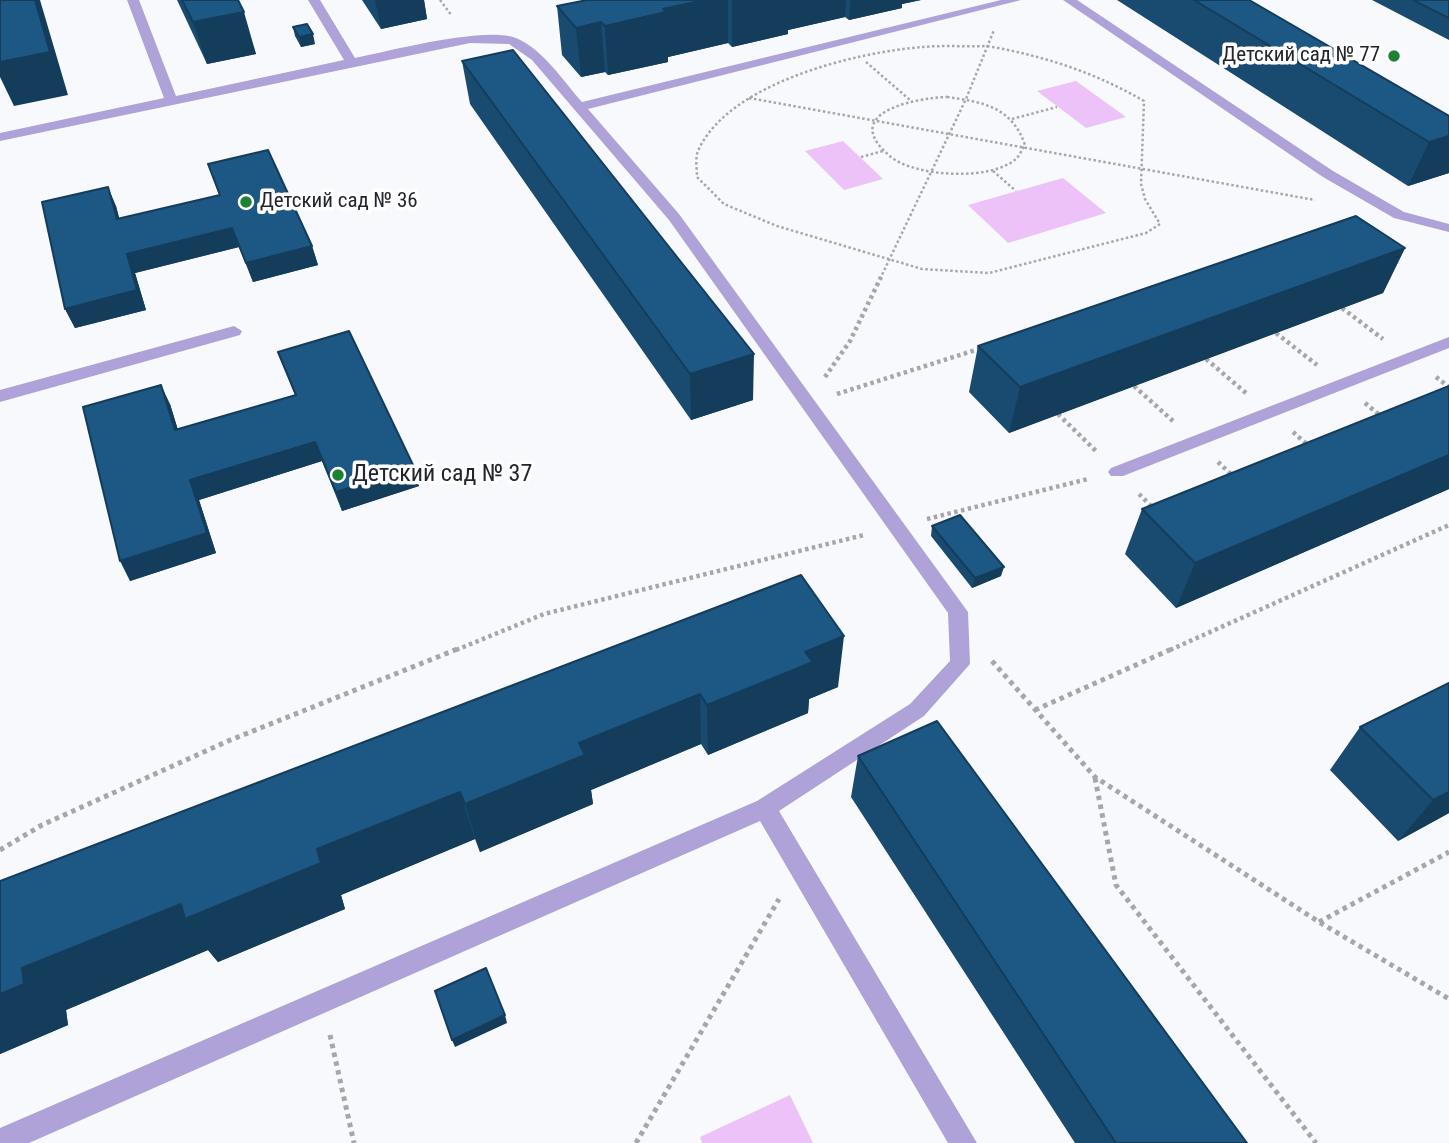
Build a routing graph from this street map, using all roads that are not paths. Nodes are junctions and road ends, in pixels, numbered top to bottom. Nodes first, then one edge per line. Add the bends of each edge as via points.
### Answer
1 (133, 0) edge
2 (314, 0) edge
3 (1069, 0) edge
4 (1010, 1) edge
5 (351, 61) junction
6 (171, 100) junction
7 (579, 107) junction
8 (0, 137) edge
9 (1449, 228) edge
10 (234, 331) dead end
11 (1449, 342) edge
12 (0, 396) edge
13 (1117, 472) road end
14 (765, 808) junction
15 (0, 1142) edge
16 (963, 1143) edge

1 - 6 lane
2 - 5 lane
3 - 9 lane via 1328,174 1399,215
4 - 7 lane
5 - 6 lane
5 - 7 lane via 470,39 512,41 536,57
6 - 8 lane
7 - 14 lane via 674,217 958,611 960,664 917,710
10 - 12 lane
11 - 13 lane
14 - 15 lane
14 - 16 lane

